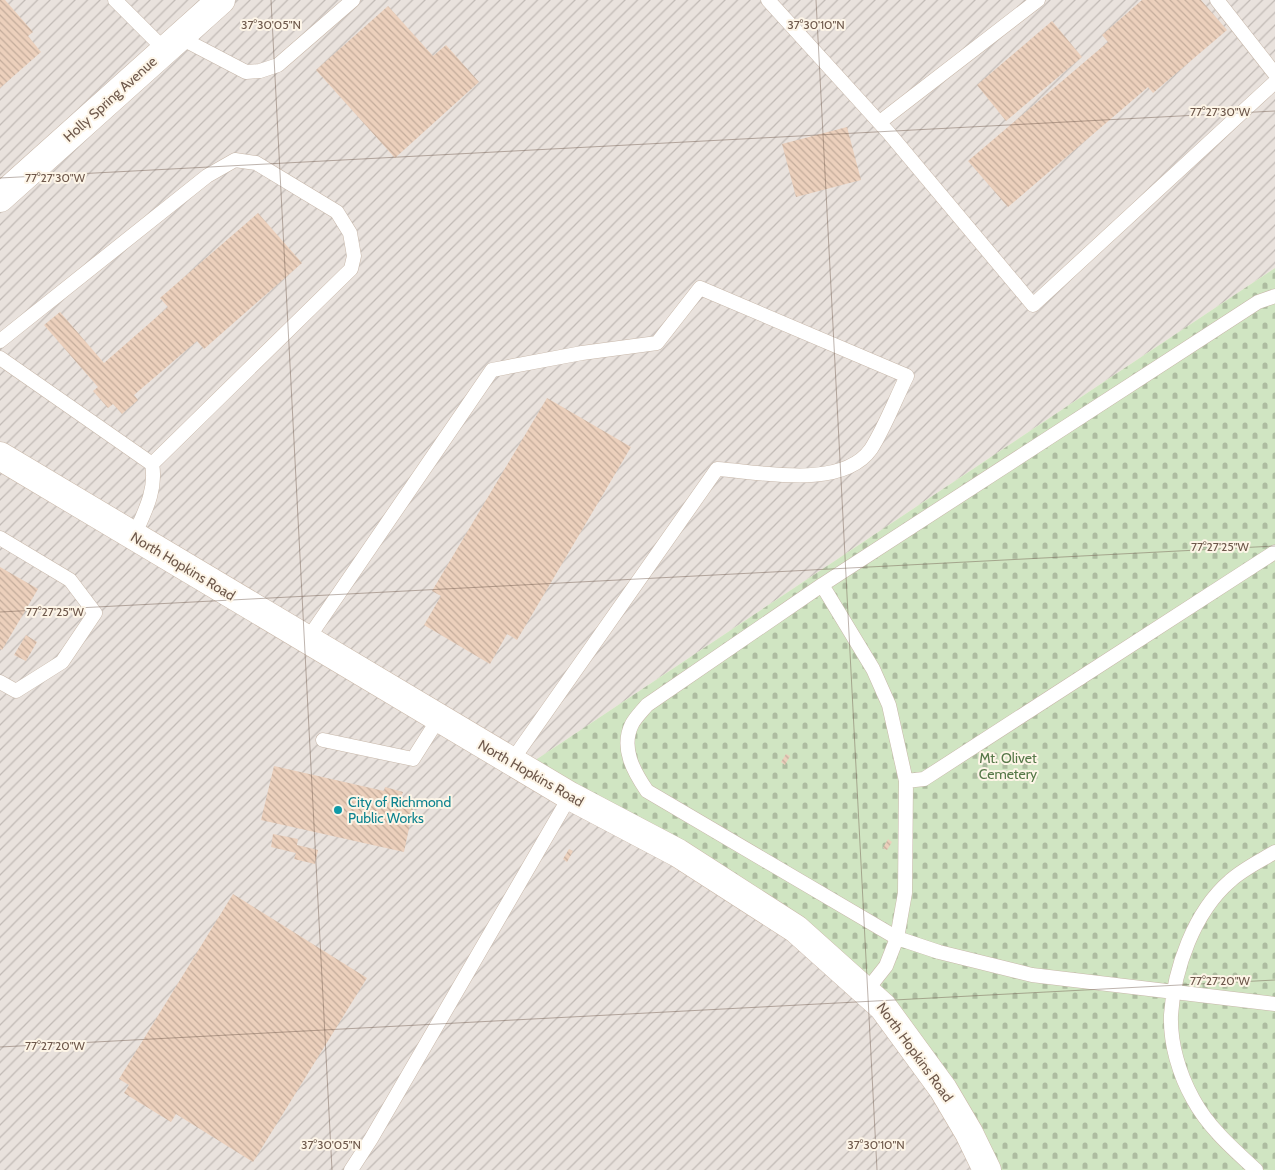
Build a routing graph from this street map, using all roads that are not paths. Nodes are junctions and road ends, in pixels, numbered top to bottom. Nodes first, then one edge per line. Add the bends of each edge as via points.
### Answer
1 (114, 0) edge
2 (220, 0) edge
3 (353, 0) edge
4 (768, 0) edge
5 (1038, 0) edge
6 (1217, 0) edge
7 (172, 43) junction
8 (1275, 74) edge
9 (1275, 82) edge
10 (880, 122) junction
11 (0, 198) edge
12 (1275, 296) edge
13 (0, 341) edge
14 (0, 358) edge
15 (0, 456) edge
16 (152, 464) junction
17 (134, 536) junction
18 (0, 538) edge
19 (1275, 552) edge
20 (822, 585) junction
21 (307, 640) junction
22 (0, 682) edge
23 (438, 718) junction
24 (323, 740) dead end
25 (511, 762) junction
26 (906, 781) junction
27 (570, 796) junction
28 (1275, 852) edge
29 (897, 938) junction
30 (867, 990) junction
31 (1174, 993) junction
32 (1275, 1004) edge
33 (351, 1170) edge
34 (987, 1170) edge
35 (1256, 1170) edge

1 - 7 lane
2 - 7 main road, Holly Spring Avenue
3 - 7 lane via 278,66 260,71 246,72
4 - 10 lane
5 - 10 lane
6 - 8 lane
7 - 11 main road, Holly Spring Avenue
9 - 10 lane via 1033,305
12 - 20 lane via 1258,302
13 - 16 lane via 207,176 235,160 256,163 337,212 350,233 354,256 351,269
14 - 16 lane
15 - 17 main road, North Hopkins Road
16 - 17 lane via 155,477 150,497
17 - 21 main road, North Hopkins Road
18 - 22 lane via 70,580 95,613 62,662 16,691
19 - 26 lane via 924,779
20 - 26 lane via 873,669 889,704
20 - 29 lane via 647,705 631,725 629,758 647,791
21 - 23 main road, North Hopkins Road
21 - 25 lane via 492,370 657,343 700,288 907,376 870,450 845,470 816,476 718,469
23 - 24 lane via 413,759
23 - 25 main road, North Hopkins Road
25 - 27 main road, North Hopkins Road
26 - 29 lane via 905,893
27 - 30 main road, North Hopkins Road via 717,877 796,929
27 - 33 lane
28 - 31 lane via 1229,882 1210,904 1194,930
29 - 30 lane via 886,966
29 - 31 lane via 1032,975
30 - 34 main road, North Hopkins Road via 943,1088
31 - 32 lane
31 - 35 lane via 1171,1015 1175,1054 1192,1098 1207,1123

